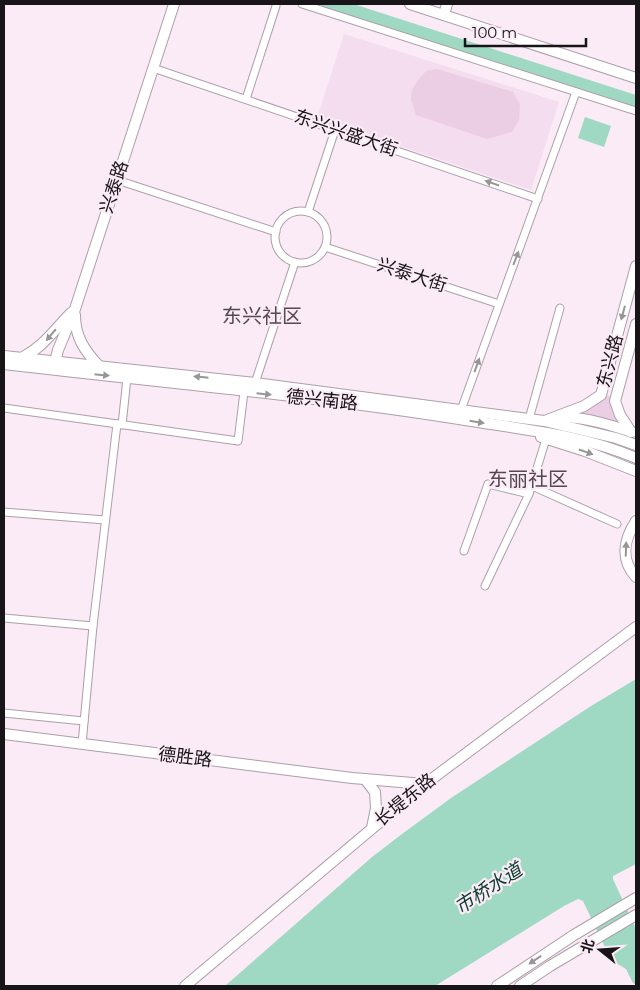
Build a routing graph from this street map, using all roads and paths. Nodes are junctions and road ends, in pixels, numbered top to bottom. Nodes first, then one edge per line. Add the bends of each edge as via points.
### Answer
1 (174, 4) edge
2 (302, 4) edge
3 (410, 4) edge
4 (447, 4) edge
5 (276, 6) dead end
6 (444, 15) junction
7 (153, 68) junction
8 (636, 78) edge
9 (576, 92) junction
10 (246, 99) junction
11 (636, 112) edge
12 (335, 130) junction
13 (117, 180) junction
14 (538, 199) junction
15 (308, 212) junction
16 (276, 232) junction
17 (325, 247) junction
18 (295, 262) junction
19 (636, 266) edge
20 (499, 304) junction
21 (560, 308) dead end
22 (75, 309) junction
23 (636, 324) edge
24 (4, 356) edge
25 (23, 358) junction
26 (4, 364) edge
27 (54, 365) junction
28 (98, 365) junction
29 (127, 378) junction
30 (255, 383) junction
31 (244, 392) junction
32 (4, 408) edge
33 (461, 410) junction
34 (558, 417) junction
35 (529, 419) junction
36 (544, 421) junction
37 (120, 424) junction
38 (506, 427) junction
39 (634, 433) edge
40 (546, 439) junction
41 (636, 445) edge
42 (636, 458) edge
43 (636, 471) edge
44 (532, 486) junction
45 (529, 494) junction
46 (4, 512) edge
47 (106, 520) junction
48 (636, 521) edge
49 (617, 524) dead end
50 (464, 551) dead end
51 (636, 576) edge
52 (485, 586) dead end
53 (4, 618) edge
54 (93, 626) junction
55 (636, 627) edge
56 (4, 713) edge
57 (84, 721) junction
58 (4, 734) edge
59 (82, 744) junction
60 (365, 779) junction
61 (424, 784) junction
62 (372, 828) junction
63 (634, 899) edge
64 (636, 915) edge
65 (185, 986) edge
66 (497, 986) edge
67 (520, 986) edge

1 - 7 main road, 兴泰路
2 - 9 street
3 - 6 main road
4 - 6 main road
5 - 10 street
6 - 8 main road
7 - 10 street, 东兴兴盛大街
7 - 13 main road, 兴泰路
9 - 11 street
9 - 14 street
10 - 12 street, 东兴兴盛大街
14 -> 12 street, 东兴兴盛大街
12 - 15 street
13 - 16 street
13 - 22 main road, 兴泰路
20 -> 14 street
15 - 16 street via 288,215
15 - 17 street via 322,222 326,230
16 - 18 street via 278,248
17 - 18 street via 310,261
17 - 20 street, 兴泰大街
18 - 30 street
19 -> 34 main road, 东兴路 via 601,395
33 -> 20 street
21 - 35 street
22 -> 25 main road via 46,341
22 - 27 main road, 兴泰路
22 - 28 main road via 75,329 87,354
23 - 39 main road, 东兴路 via 616,400 620,415
24 - 25 main road, 德兴南路
25 - 27 main road, 德兴南路
26 - 27 main road, 德兴南路
27 - 28 main road, 德兴南路
27 -> 29 main road, 德兴南路
30 -> 28 main road, 德兴南路
29 - 31 main road, 德兴南路
29 - 37 street
30 - 33 main road, 德兴南路
31 - 37 street via 238,441
31 -> 38 main road, 德兴南路 via 395,409
32 - 37 street
33 - 35 main road, 德兴南路
34 - 36 main road, 东兴路
34 - 39 main road via 588,420
35 - 36 main road, 德兴南路
36 - 41 main road, 德兴南路
37 - 47 street
38 - 40 main road
38 - 42 main road, 德兴南路 via 614,448
40 -> 43 main road
40 - 44 street
44 - 45 street
44 - 49 street
45 - 50 street via 488,484
45 - 52 street
46 - 47 street
47 - 54 street
51 -> 48 main road via 630,570 624,548
53 - 54 street
54 - 57 street
55 - 61 main road, 长堤东路
56 - 57 street
57 - 59 street
58 - 59 main road, 德胜路
59 - 60 main road, 德胜路
60 - 61 main road, 德胜路
60 - 62 main road via 375,792
61 - 62 main road, 长堤东路
62 - 65 main road, 长堤东路
63 -> 66 main road
64 - 67 main road

